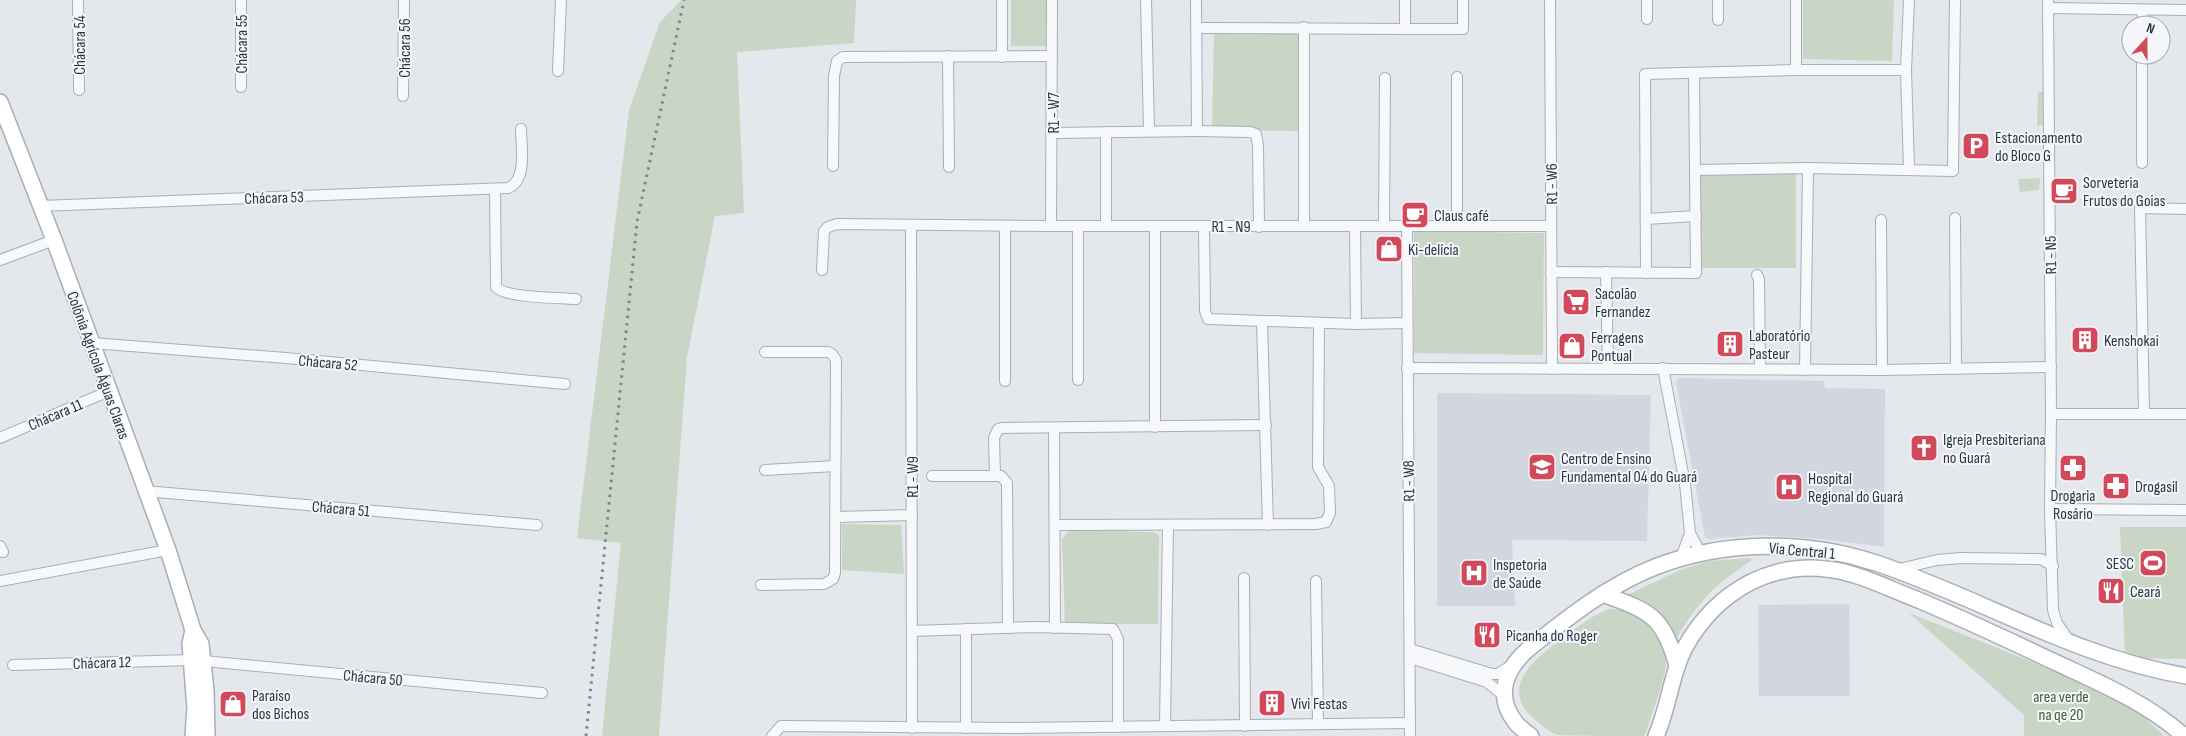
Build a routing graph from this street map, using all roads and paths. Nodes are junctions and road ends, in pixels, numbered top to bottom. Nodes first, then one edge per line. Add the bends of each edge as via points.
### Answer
1 (78, 0) edge
2 (241, 0) edge
3 (404, 0) edge
4 (561, 0) edge
5 (1002, 0) edge
6 (1052, 0) edge
7 (1146, 0) edge
8 (1196, 0) edge
9 (1405, 0) edge
10 (1463, 0) edge
11 (1550, 0) edge
12 (1647, 0) edge
13 (1718, 0) edge
14 (1796, 0) edge
15 (1909, 0) edge
16 (1955, 0) edge
17 (2048, 4) edge
18 (2148, 7) edge
19 (2186, 10) edge
20 (1647, 19) dead end
21 (1718, 20) dead end
22 (1304, 27) junction
23 (1197, 28) junction
24 (1405, 29) junction
25 (948, 56) junction
26 (1002, 56) junction
27 (1052, 56) junction
28 (2142, 65) edge
29 (1796, 70) junction
30 (1906, 70) junction
31 (558, 71) dead end
32 (1694, 73) junction
33 (1457, 77) dead end
34 (1385, 78) dead end
35 (241, 88) dead end
36 (79, 90) dead end
37 (403, 96) dead end
38 (0, 102) edge
39 (521, 129) dead end
40 (1149, 131) junction
41 (1197, 131) junction
42 (1106, 132) junction
43 (1053, 133) junction
44 (2142, 163) dead end
45 (833, 166) dead end
46 (949, 168) dead end
47 (1808, 168) junction
48 (1909, 169) junction
49 (1695, 170) junction
50 (495, 190) junction
51 (40, 206) junction
52 (2186, 210) edge
53 (1696, 216) junction
54 (1955, 218) dead end
55 (1646, 219) junction
56 (1881, 220) dead end
57 (911, 225) junction
58 (1005, 226) junction
59 (1051, 226) junction
60 (1078, 226) junction
61 (1106, 226) junction
62 (1155, 226) junction
63 (1204, 226) junction
64 (1259, 226) junction
65 (1304, 226) junction
66 (1355, 226) junction
67 (1384, 226) junction
68 (1406, 226) junction
69 (1457, 226) junction
70 (1551, 226) junction
71 (54, 240) junction
72 (0, 260) edge
73 (822, 270) dead end
74 (1551, 272) junction
75 (1606, 272) junction
76 (1646, 273) junction
77 (1757, 275) dead end
78 (576, 299) dead end
79 (1262, 322) junction
80 (1319, 323) junction
81 (1407, 323) junction
82 (1356, 324) junction
83 (92, 343) junction
84 (765, 352) dead end
85 (1407, 368) junction
86 (1608, 368) junction
87 (1663, 368) junction
88 (2051, 368) junction
89 (1552, 369) junction
90 (1760, 369) junction
91 (1956, 369) junction
92 (1805, 370) junction
93 (1882, 370) junction
94 (1078, 380) dead end
95 (1005, 381) dead end
96 (565, 384) dead end
97 (109, 391) junction
98 (2144, 413) junction
99 (2052, 414) junction
100 (2186, 414) edge
101 (1266, 425) junction
102 (1155, 427) junction
103 (1054, 428) junction
104 (0, 438) edge
105 (835, 466) junction
106 (765, 470) dead end
107 (932, 476) dead end
108 (995, 476) junction
109 (145, 491) junction
110 (2050, 509) junction
111 (2186, 510) edge
112 (912, 515) junction
113 (836, 518) junction
114 (537, 525) dead end
115 (1055, 525) junction
116 (1168, 525) junction
117 (1268, 525) junction
118 (1690, 533) junction
119 (2052, 547) junction
120 (168, 550) junction
121 (1700, 552) junction
122 (1681, 558) junction
123 (2041, 558) junction
124 (2053, 566) junction
125 (1894, 570) junction
126 (1244, 578) dead end
127 (0, 581) edge
128 (1316, 581) dead end
129 (761, 585) dead end
130 (1602, 594) junction
131 (1008, 628) junction
132 (1055, 628) junction
133 (966, 629) junction
134 (912, 631) junction
135 (2072, 645) junction
136 (1410, 654) junction
137 (198, 660) junction
138 (1677, 664) junction
139 (13, 665) dead end
140 (1512, 665) junction
141 (2183, 675) edge
142 (542, 693) dead end
143 (1503, 695) junction
144 (1410, 723) junction
145 (1318, 724) junction
146 (1165, 726) junction
147 (1245, 726) junction
148 (1118, 727) junction
149 (912, 728) junction
150 (966, 728) junction
151 (1214, 731) edge
152 (1268, 731) edge
153 (863, 732) edge
154 (936, 732) edge
155 (1016, 732) edge
156 (1061, 732) edge
157 (193, 736) edge
158 (207, 736) edge
159 (772, 736) edge
160 (1410, 736) edge
161 (1531, 736) edge
162 (1656, 736) edge
163 (2184, 736) edge

1 - 36 street, Chácara 54
2 - 35 street, Chácara 55
3 - 37 street, Chácara 56
4 - 31 street
5 - 26 street
6 - 27 street, R1 - W7
7 - 40 street
8 - 23 street
9 - 24 street
10 - 24 street via 1464,29
11 - 70 street, R1 - W6
12 - 20 street
13 - 21 street
14 - 29 street
15 - 30 street
16 - 48 street via 1953,171
17 - 18 street
17 - 88 street, R1 - N5
18 - 19 street
22 - 23 street
22 - 24 street
22 - 65 street
23 - 41 street
25 - 26 street
25 - 45 street via 851,56 837,61
25 - 46 street
26 - 27 street
27 - 43 street, R1 - W7
28 - 44 street
29 - 30 street
29 - 32 street
30 - 48 street
32 - 49 street
32 - 55 street via 1645,74
33 - 69 street
34 - 67 street
38 - 51 street, Colônia Agrícola Águas Claras
39 - 50 street, Chácara 53 via 520,174 508,188
40 - 41 street
40 - 42 street
41 - 64 street via 1256,134
42 - 43 street
42 - 61 street
43 - 59 street, R1 - W7
47 - 48 street
47 - 49 street
47 - 92 street
49 - 53 street
50 - 51 street, Chácara 53
50 - 78 street via 496,287 511,294
51 - 71 street, Colônia Agrícola Águas Claras
52 - 98 street via 2140,208
53 - 55 street
53 - 76 street via 1696,273
54 - 91 street
55 - 76 street
56 - 93 street
57 - 58 street, R1 - N9
57 - 73 street, R1 - N9 via 837,224 828,227 822,237
57 - 112 street, R1 - W9
58 - 59 street, R1 - N9
58 - 95 street
59 - 60 street, R1 - N9
60 - 61 street, R1 - N9
60 - 94 street
61 - 62 street, R1 - N9
62 - 63 street, R1 - N9
62 - 102 street
63 - 64 street, R1 - N9
63 - 79 street via 1206,316 1211,320
64 - 65 street, R1 - N9
65 - 66 street, R1 - N9
66 - 67 street, R1 - N9
66 - 82 street
67 - 68 street, R1 - N9
68 - 69 street, R1 - N9
68 - 81 street, R1 - W8
69 - 70 street, R1 - N9
70 - 74 street, R1 - W6
71 - 72 street
71 - 83 street, Colônia Agrícola Águas Claras
74 - 75 street
74 - 89 street, R1 - W6
75 - 76 street
75 - 86 street
77 - 90 street
79 - 80 street
79 - 101 street
80 - 82 street
80 - 117 street via 1318,466 1329,486 1328,519 1322,524
81 - 82 street
81 - 85 street, R1 - W8
83 - 96 street, Chácara 52
83 - 97 street, Colônia Agrícola Águas Claras
84 - 105 street via 828,352 834,357
85 - 89 street
85 - 136 street, R1 - W8
86 - 87 street
86 - 89 street
87 - 90 street
87 - 118 street via 1685,484
88 - 91 street
88 - 99 street, R1 - N5
90 - 92 street
91 - 93 street
92 - 93 street
97 - 104 street, Chácara 11
97 - 109 street, Colônia Agrícola Águas Claras
98 - 99 street
98 - 100 street
99 - 110 street, R1 - N5
101 - 102 street
101 - 117 street
102 - 103 street
103 - 108 street via 998,429 994,438
103 - 115 street
105 - 106 street
105 - 113 street
107 - 108 street
108 - 131 street via 1005,480 1009,487
109 - 114 street, Chácara 51
109 - 120 street, Colônia Agrícola Águas Claras
110 - 111 street
110 - 119 street, R1 - N5
112 - 113 street
112 - 134 street, R1 - W9
113 - 129 street via 836,573 833,579 824,584
115 - 116 street
115 - 132 street
116 - 117 street
116 - 146 street
118 - 121 street
118 - 122 street
119 - 123 street
119 - 124 street, R1 - N5
120 - 127 street
120 - 137 street, Colônia Agrícola Águas Claras via 194,630 190,644
121 - 122 street, Via Central 1
121 - 125 street, Via Central 1 via 1749,546 1799,548 1838,553
122 - 130 street, Via Central 1 via 1654,567
123 - 124 street
123 - 125 street via 1937,560
124 - 135 street, R1 - N5 via 2055,617
125 - 135 street, Via Central 1
126 - 147 street
128 - 145 street
130 - 138 street via 1652,617 1667,635
130 - 140 street, Via Central 1 via 1525,651
131 - 132 street
131 - 133 street
132 - 148 street via 1108,628 1117,633
133 - 134 street
133 - 150 street
134 - 149 street, R1 - W9
135 - 141 street, Via Central 1 via 2127,664
136 - 140 street via 1492,674
136 - 143 street via 1487,682
136 - 144 street, R1 - W8
137 - 139 street, Chácara 12
137 - 142 street, Chácara 50
137 - 157 street, Colônia Agrícola Águas Claras
137 - 158 street, Colônia Agrícola Águas Claras
138 - 162 street, Via Central 1
138 - 163 street, Via Central 1 via 1713,609 1730,594 1769,574 1807,568 1828,569 1869,580 1957,616 2131,698 2167,720
140 - 143 street, Via Central 1
143 - 161 street via 1516,723
144 - 145 street
144 - 160 street, R1 - W8
145 - 152 street
146 - 148 street
146 - 151 street
147 - 151 street
147 - 152 street
148 - 156 street
149 - 153 street
149 - 154 street
150 - 154 street
150 - 155 street
153 - 159 street via 781,726
155 - 156 street

